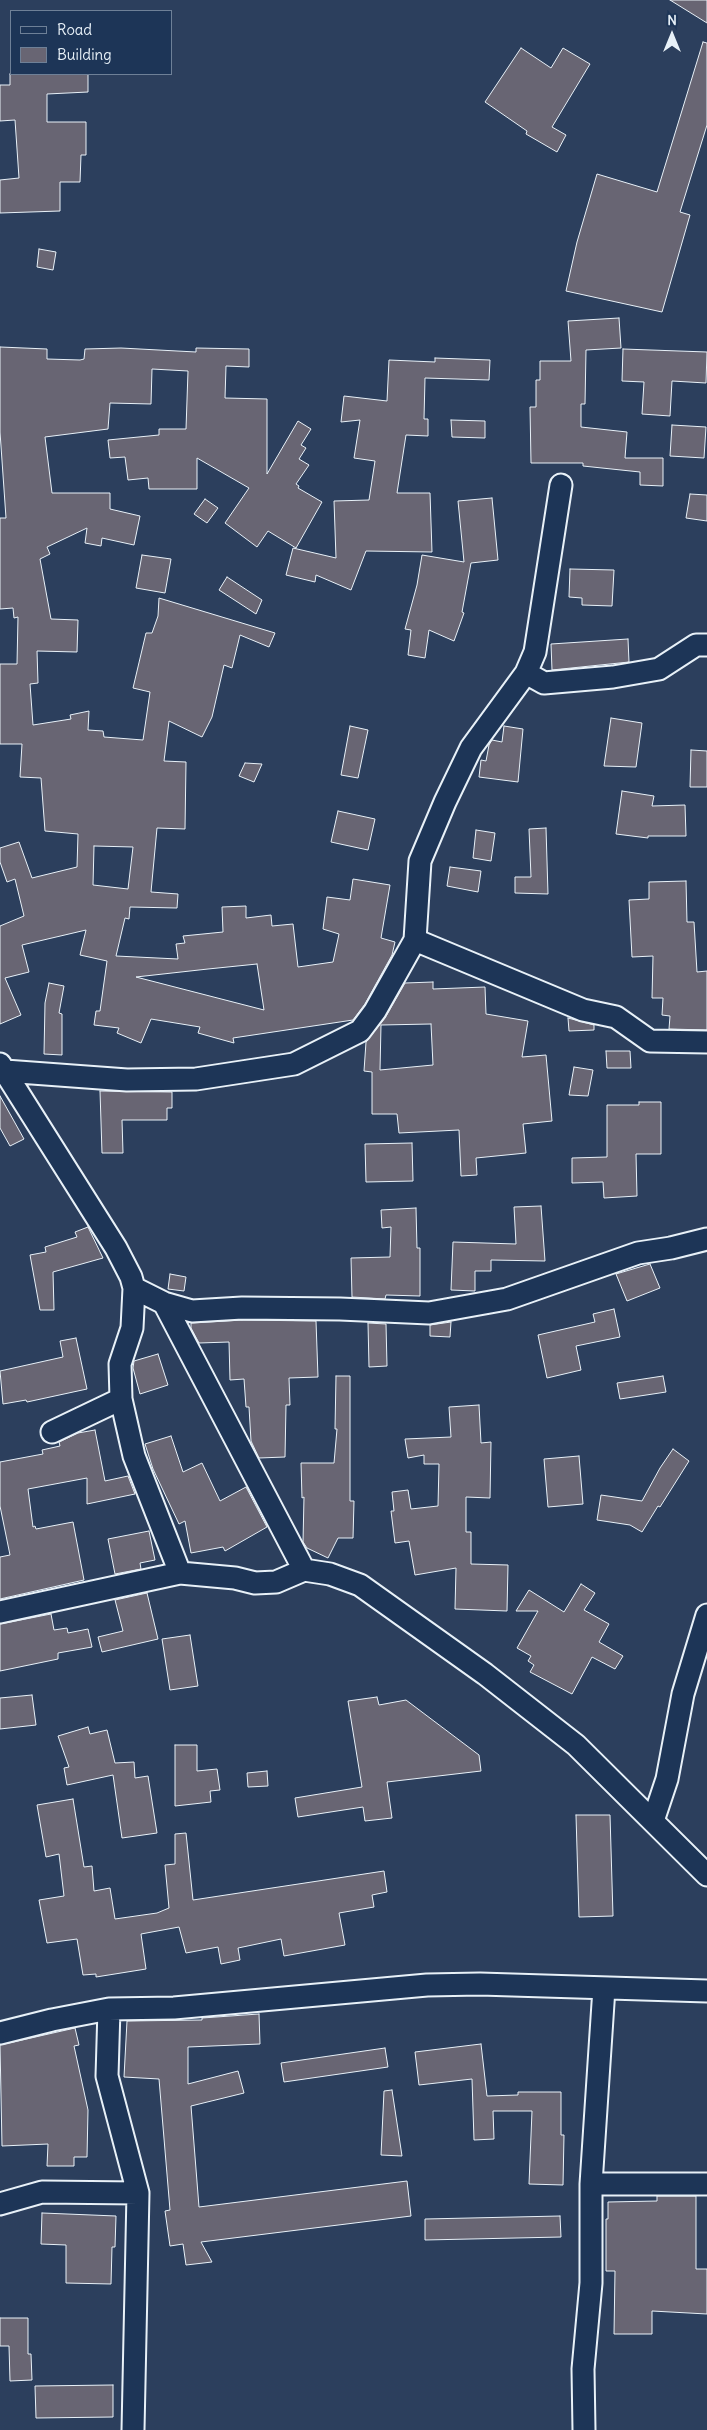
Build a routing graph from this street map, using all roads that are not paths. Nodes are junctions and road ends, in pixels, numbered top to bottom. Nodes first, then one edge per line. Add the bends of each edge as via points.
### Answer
1 (561, 484) dead end
2 (707, 645) edge
3 (526, 673) junction
4 (415, 940) junction
5 (707, 1042) edge
6 (3, 1068) edge
7 (707, 1239) edge
8 (134, 1288) junction
9 (164, 1303) junction
10 (121, 1399) junction
11 (52, 1432) dead end
12 (304, 1570) junction
13 (180, 1573) junction
14 (0, 1612) edge
15 (707, 1615) edge
16 (653, 1821) junction
17 (707, 1875) edge
18 (604, 1988) junction
19 (707, 1991) edge
20 (108, 2009) junction
21 (0, 2033) edge
22 (591, 2184) junction
23 (707, 2184) edge
24 (138, 2193) junction
25 (0, 2204) edge
26 (133, 2430) edge
27 (584, 2430) edge

1 - 3 street via 539,636
2 - 3 street via 696,645 659,669 613,678 544,683
3 - 4 street via 471,748 420,862
4 - 5 street via 583,1010 616,1017 650,1041
4 - 6 street via 360,1031 294,1064 196,1079 126,1080
6 - 8 street via 116,1248
7 - 9 street via 638,1252 507,1300 429,1313 242,1308 192,1311
8 - 9 street
8 - 10 street via 132,1328 120,1364
9 - 12 street
10 - 11 street
10 - 13 street via 134,1456
12 - 13 street via 276,1582 255,1584 235,1578
12 - 16 street via 330,1574 360,1585 486,1674 576,1745
13 - 14 street
15 - 16 street via 683,1694 667,1779
16 - 17 street
18 - 19 street
18 - 20 street via 427,1985 174,2008
18 - 22 street
20 - 21 street
20 - 24 street via 107,2076
22 - 23 street
22 - 27 street via 591,2283 583,2369
24 - 25 street via 42,2192
24 - 26 street

